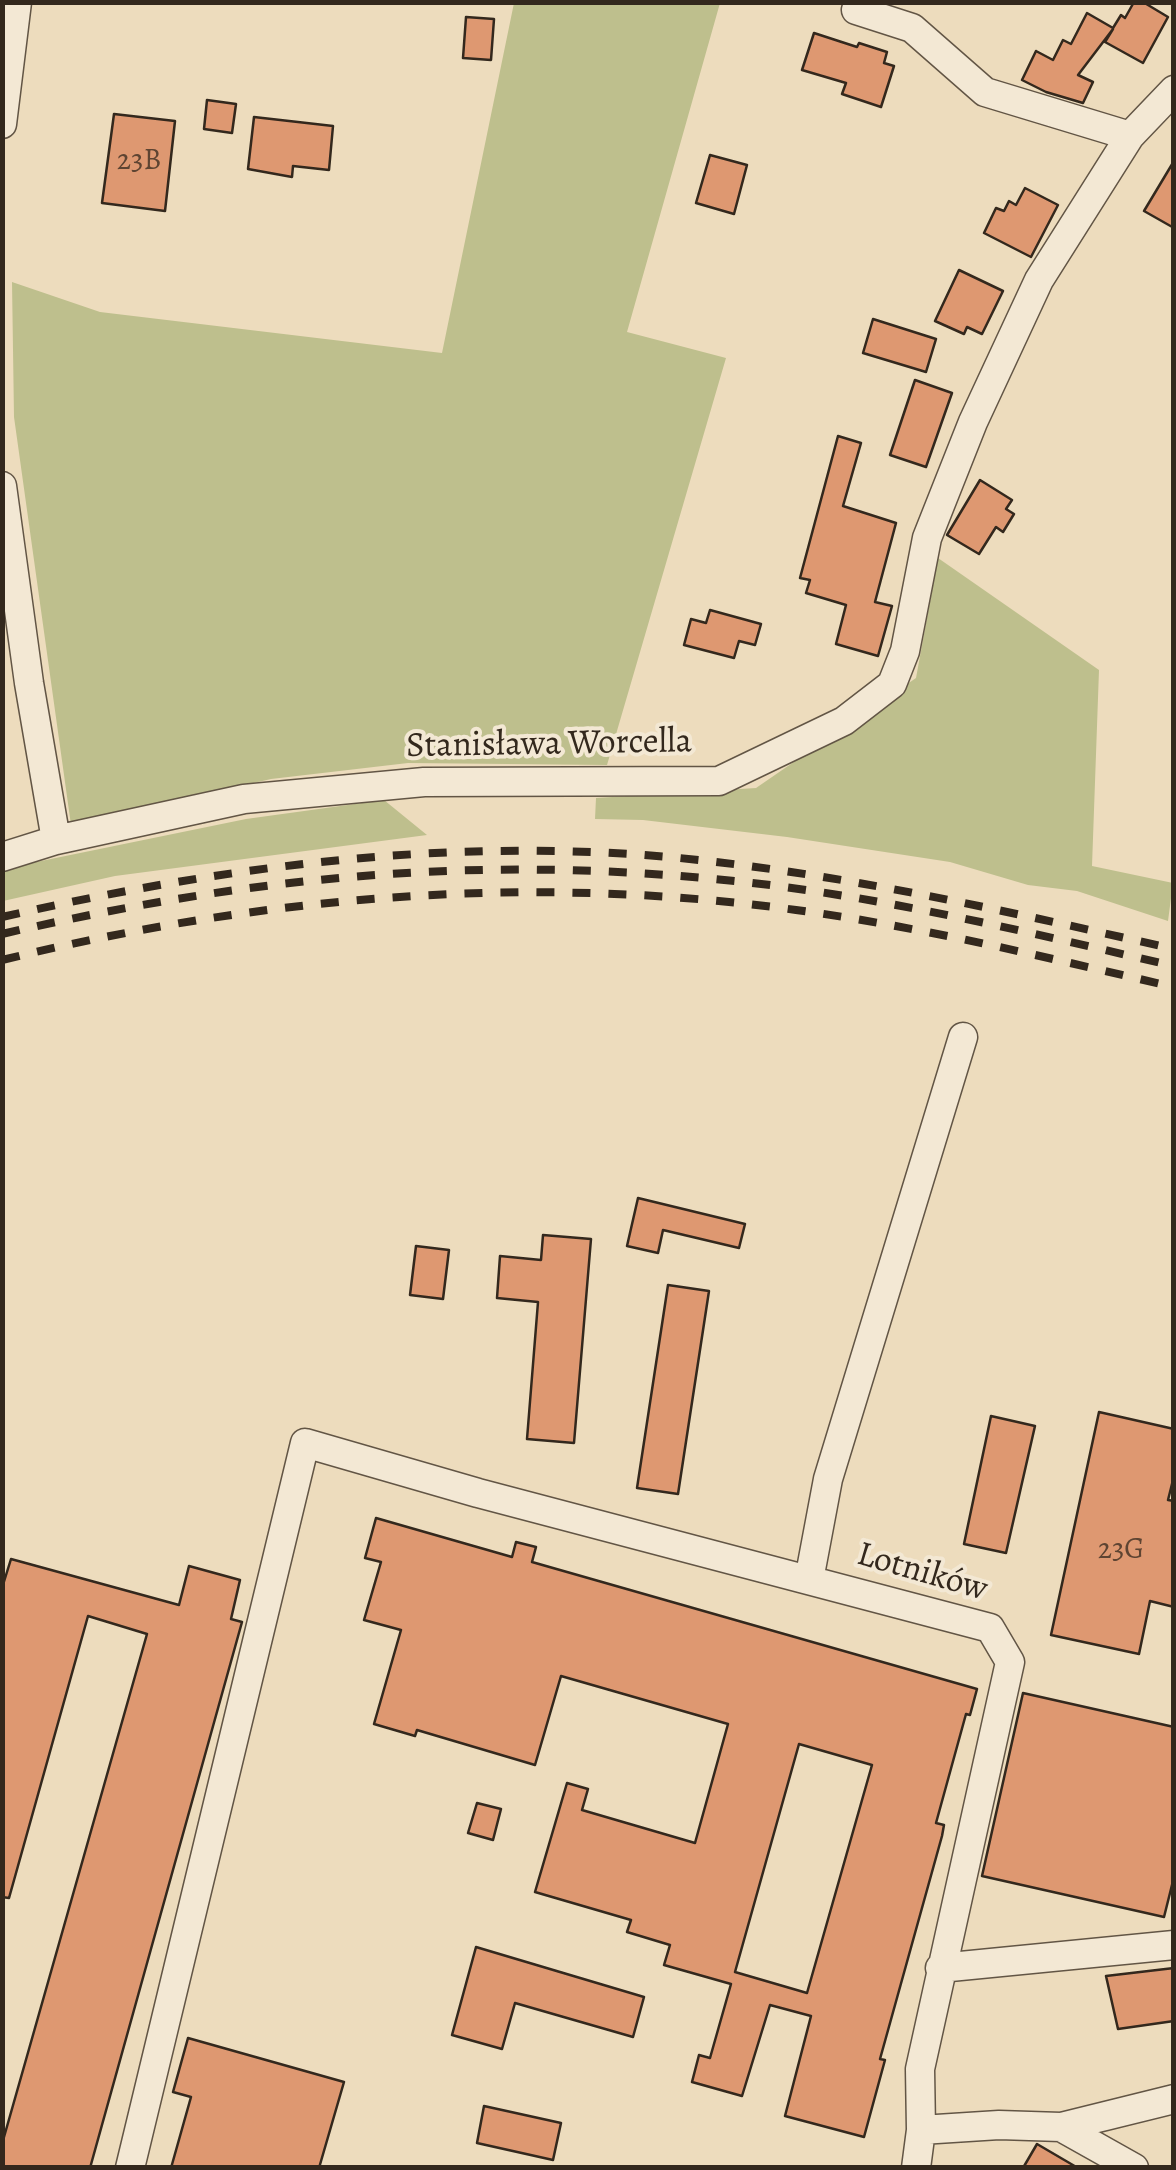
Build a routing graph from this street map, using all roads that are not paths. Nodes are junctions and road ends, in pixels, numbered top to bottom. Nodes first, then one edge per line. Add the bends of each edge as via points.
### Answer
1 (18, 2) edge
2 (856, 10) dead end
3 (1174, 90) edge
4 (2, 124) edge
5 (1130, 136) junction
6 (2, 486) edge
7 (56, 840) junction
8 (2, 857) edge
9 (964, 1037) dead end
10 (808, 1580) junction
11 (1174, 1945) edge
12 (940, 1968) junction
13 (1174, 2099) edge
14 (1061, 2127) junction
15 (922, 2130) junction
16 (920, 2166) edge
17 (130, 2168) edge
18 (1134, 2168) edge

1 - 4 street
2 - 5 street via 912,28 984,92
3 - 5 street, Stanisława Worcella
5 - 7 street, Stanisława Worcella via 1038,280 973,422 927,538 892,684 844,721 719,781 424,782 244,799
6 - 7 street
7 - 8 street, Stanisława Worcella
9 - 10 street via 828,1480
10 - 12 street, Lotników via 990,1628 1010,1662
10 - 17 street, Lotników via 304,1443
11 - 12 street
12 - 15 street, Lotników via 920,2070
13 - 14 street
14 - 15 street
14 - 18 street
15 - 16 street, Lotników

